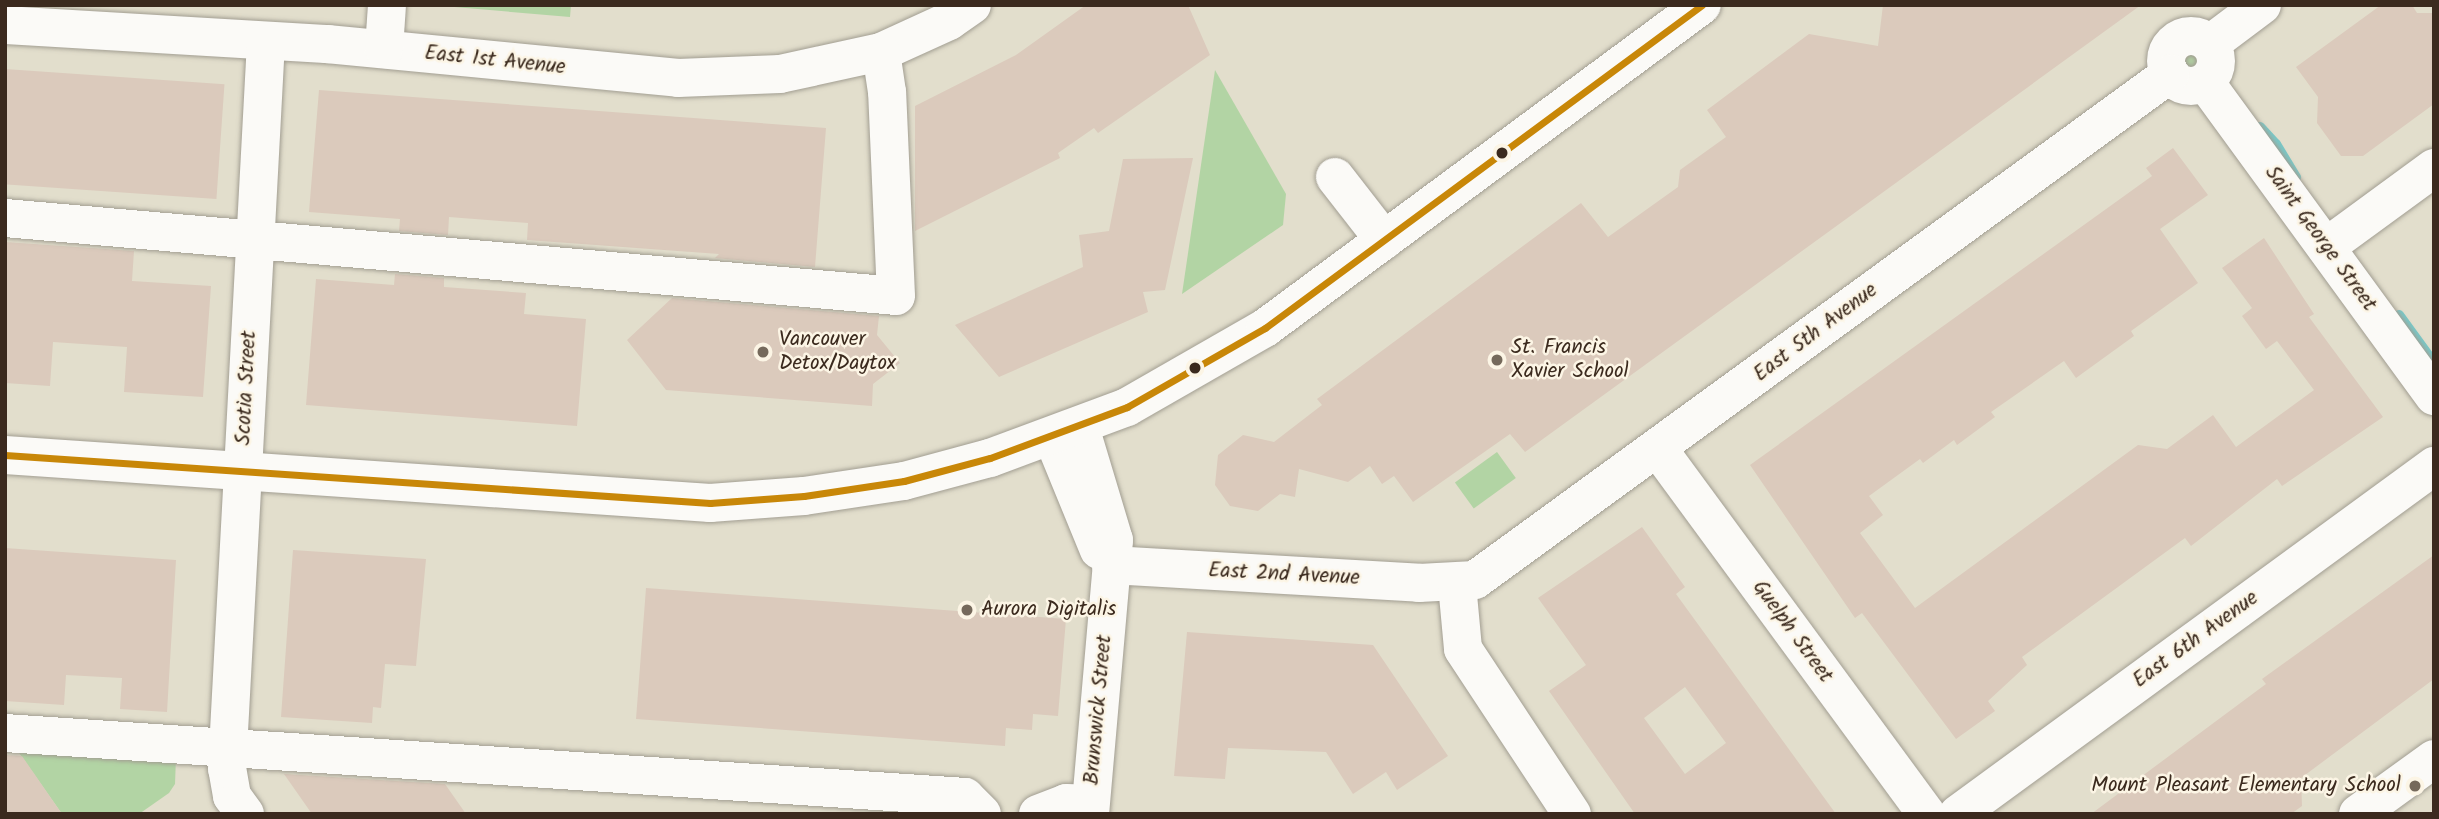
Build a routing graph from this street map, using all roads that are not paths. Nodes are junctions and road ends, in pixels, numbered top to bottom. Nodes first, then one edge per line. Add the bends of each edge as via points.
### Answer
1 (387, 5) edge
2 (972, 5) edge
3 (1703, 5) edge
4 (2262, 5) edge
5 (5, 25) edge
6 (266, 41) junction
7 (384, 50) junction
8 (880, 52) junction
9 (2187, 78) junction
10 (2434, 168) edge
11 (1335, 177) dead end
12 (5, 218) edge
13 (1384, 240) junction
14 (254, 241) junction
15 (2326, 247) junction
16 (2434, 396) edge
17 (1067, 432) junction
18 (1659, 450) junction
19 (5, 455) edge
20 (2434, 466) edge
21 (243, 470) junction
22 (1111, 565) junction
23 (1457, 584) junction
24 (5, 733) edge
25 (228, 747) junction
26 (2434, 759) edge
27 (228, 808) edge
28 (1096, 811) edge
29 (982, 814) edge
30 (1038, 814) edge
31 (1572, 814) edge
32 (1926, 814) edge
33 (1958, 814) edge
34 (2358, 814) edge

1 - 7 street
2 - 8 street, East 1st Avenue via 949,21
3 - 13 street
4 - 9 street via 2210,44 2215,68
5 - 6 street, East 1st Avenue
6 - 7 street, East 1st Avenue
6 - 14 street, Scotia Street
7 - 8 street, East 1st Avenue via 678,78 780,74
8 - 14 street via 887,92 896,296
9 - 15 street, Saint George Street
9 - 18 street, East 5th Avenue
10 - 15 street
11 - 13 street
12 - 14 street
13 - 17 street via 1265,328 1197,370
14 - 21 street, Scotia Street
15 - 16 street, Saint George Street
17 - 21 street via 904,481 804,496 709,503
17 - 22 street via 1094,544
18 - 23 street, East 5th Avenue via 1486,573
18 - 32 street, Guelph Street
19 - 21 street
20 - 33 street, East 6th Avenue
21 - 25 street, Scotia Street
22 - 23 street, East 2nd Avenue
22 - 28 street, Brunswick Street
23 - 31 street via 1464,649
24 - 25 street
25 - 27 street, Scotia Street
25 - 29 street via 965,797
26 - 34 street
28 - 30 street via 1066,803

